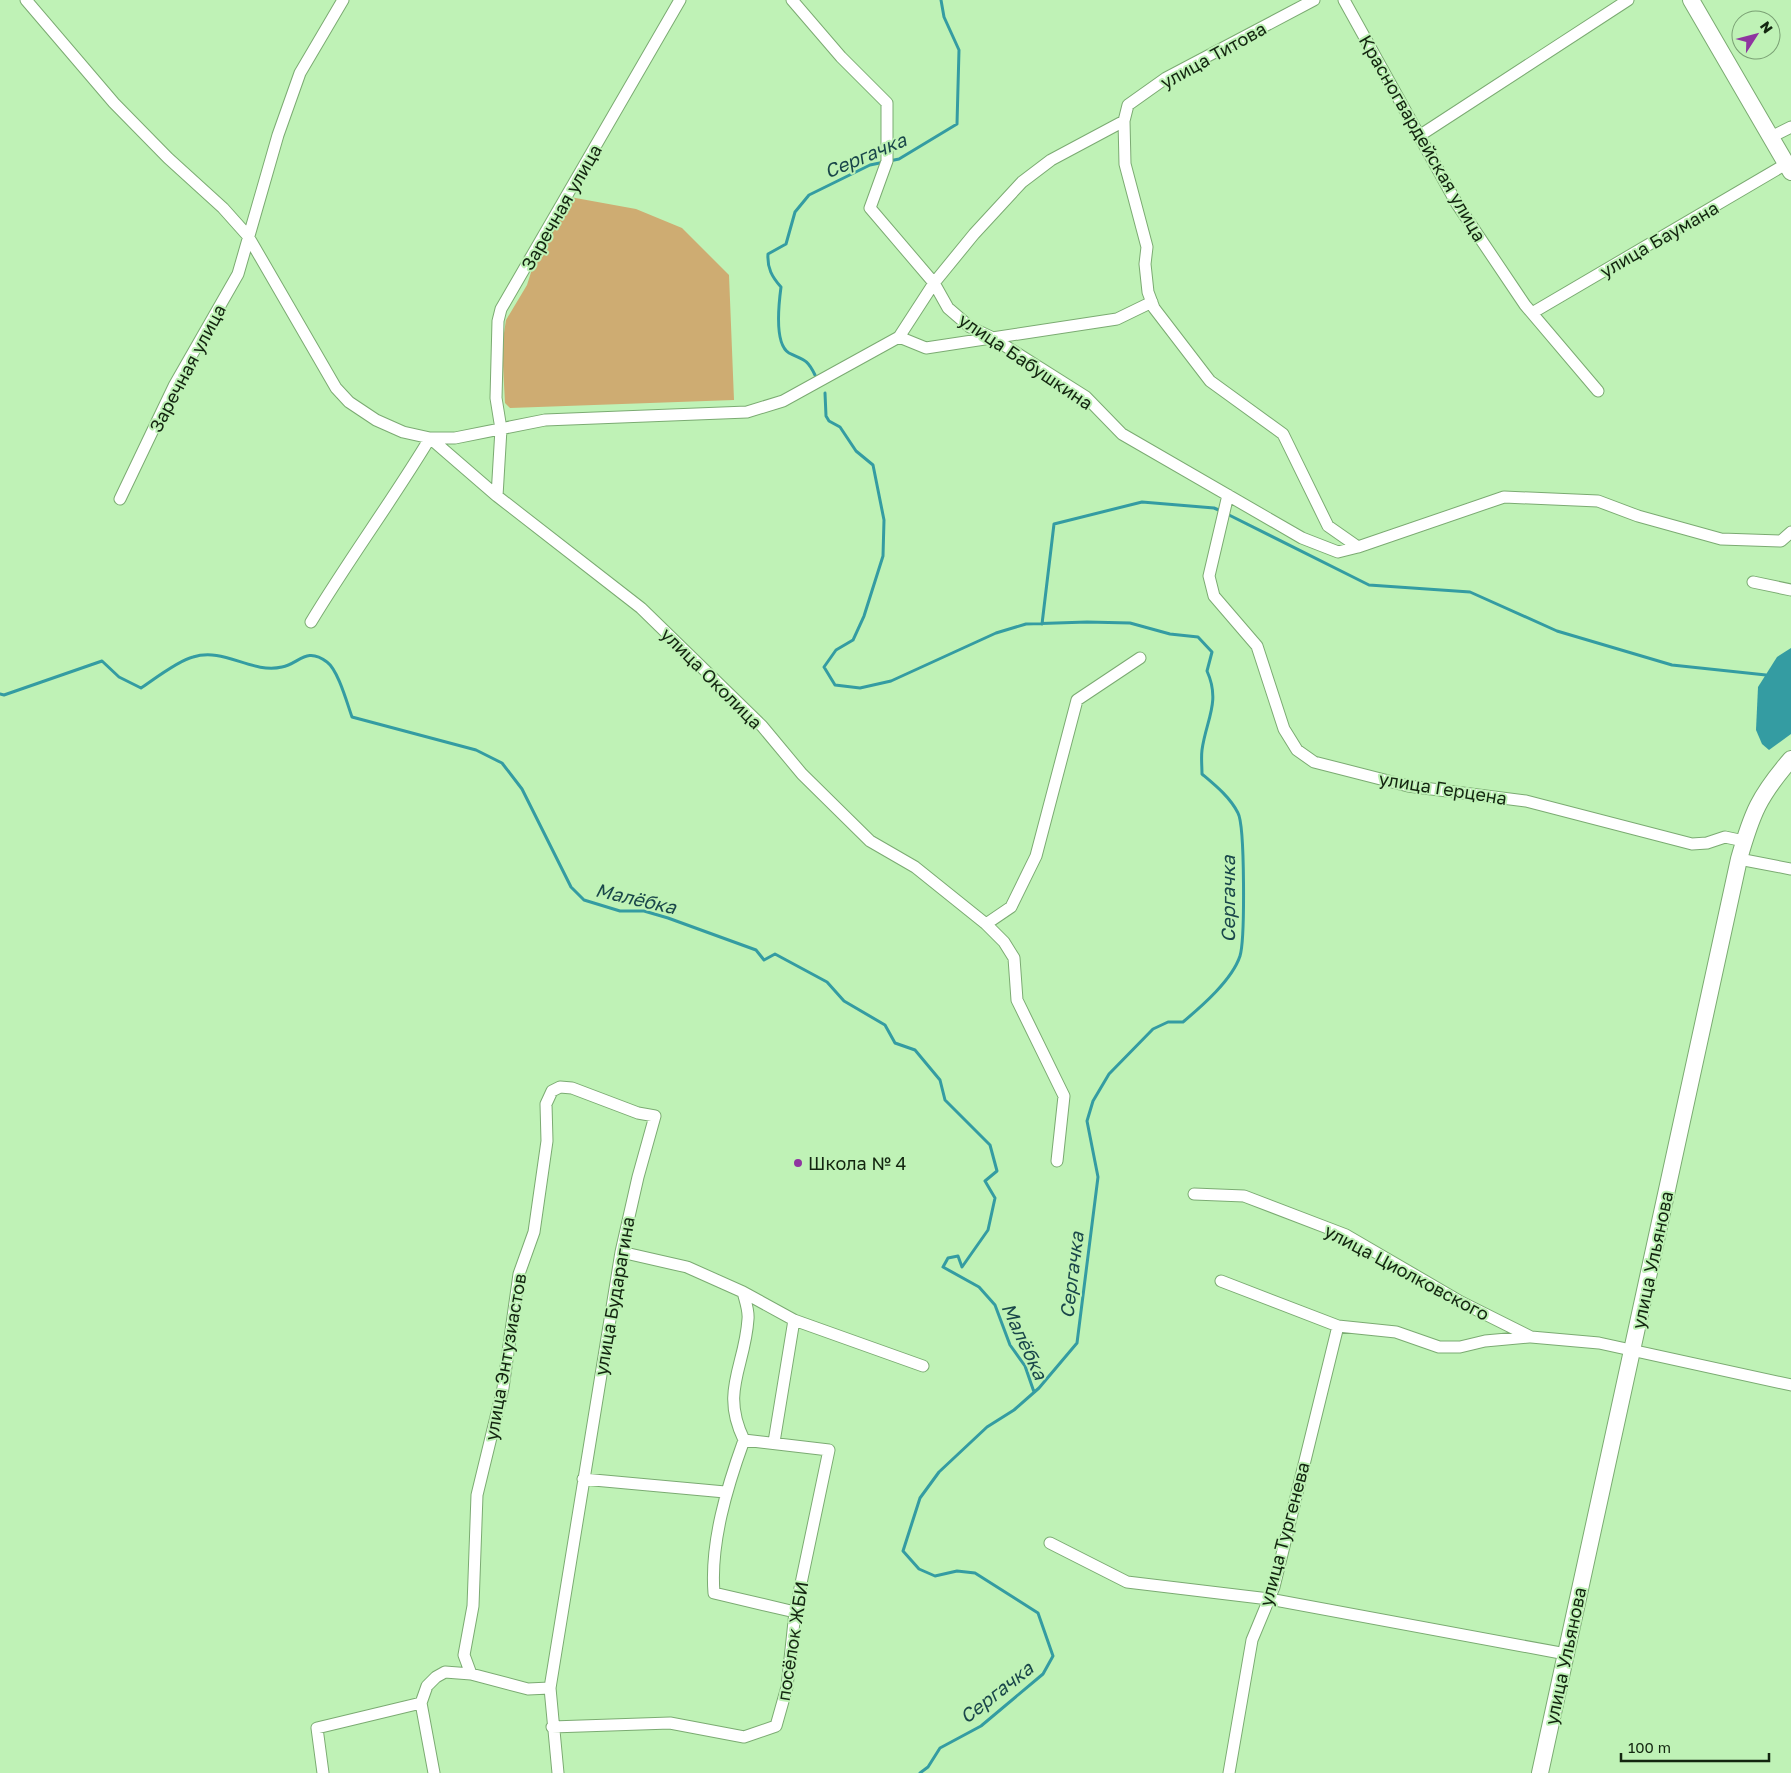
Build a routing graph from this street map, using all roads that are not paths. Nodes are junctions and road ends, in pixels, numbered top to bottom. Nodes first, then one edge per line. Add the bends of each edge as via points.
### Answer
1 (26, 0) edge
2 (343, 0) edge
3 (680, 0) edge
4 (792, 0) edge
5 (1314, 0) edge
6 (1344, 0) edge
7 (1628, 0) edge
8 (1691, 0) edge
9 (1124, 121) junction
10 (1791, 126) edge
11 (1419, 136) junction
12 (1771, 137) junction
13 (1789, 168) edge
14 (248, 236) junction
15 (934, 283) junction
16 (1152, 302) junction
17 (1532, 313) junction
18 (899, 337) junction
19 (991, 337) junction
20 (1598, 391) dead end
21 (501, 429) junction
22 (430, 438) junction
23 (1228, 494) junction
24 (497, 496) junction
25 (120, 499) dead end
26 (1791, 532) edge
27 (1358, 547) junction
28 (1754, 582) dead end
29 (1791, 590) edge
30 (311, 622) dead end
31 (1140, 658) dead end
32 (1791, 759) edge
33 (1744, 841) junction
34 (1740, 859) junction
35 (1791, 869) edge
36 (986, 924) junction
37 (655, 1116) joint
38 (1057, 1161) dead end
39 (1194, 1194) dead end
40 (620, 1252) junction
41 (1221, 1280) dead end
42 (743, 1292) junction
43 (794, 1320) junction
44 (1338, 1326) junction
45 (1531, 1337) junction
46 (1632, 1349) junction
47 (922, 1366) dead end
48 (1791, 1386) edge
49 (744, 1440) junction
50 (774, 1442) junction
51 (583, 1479) junction
52 (726, 1492) junction
53 (1050, 1543) dead end
54 (1268, 1599) junction
55 (795, 1612) junction
56 (1566, 1654) junction
57 (471, 1674) junction
58 (550, 1688) junction
59 (421, 1703) junction
60 (552, 1727) junction
61 (323, 1773) edge
62 (434, 1773) edge
63 (558, 1773) edge
64 (1229, 1773) edge
65 (1540, 1773) edge

1 - 14 street via 114,104
2 - 14 street, Заречная улица via 300,73
3 - 21 street, Заречная улица via 501,309 496,398
4 - 15 street, улица Бабушкина via 887,103 887,161 870,208
5 - 9 street, улица Титова via 1166,78 1128,105
6 - 11 street, Красногвардейская улица
7 - 11 street
8 - 12 main road
9 - 15 street via 1052,160 1022,182
9 - 16 street via 1125,164 1147,247 1145,264
10 - 12 street
11 - 17 street, Красногвардейская улица via 1457,204
12 - 13 main road
13 - 17 street, улица Баумана
14 - 22 street via 336,388 349,402 376,420 403,432
14 - 25 street, Заречная улица via 238,274 174,386
15 - 18 street
15 - 19 street, улица Бабушкина via 948,308 970,327
16 - 19 street via 1117,319
16 - 27 street via 1210,381 1283,434 1328,526
17 - 20 street, Красногвардейская улица
18 - 19 street via 926,348
18 - 21 street via 783,401 747,412 545,420
19 - 23 street, улица Бабушкина via 1086,397 1122,434
21 - 22 street via 455,438
21 - 24 street, Заречная улица
22 - 24 street, улица Околица
22 - 30 street via 395,497 348,560
23 - 27 street via 1302,538 1338,552
23 - 33 street, улица Герцена via 1209,576 1214,596 1257,646 1284,729 1297,750 1314,762 1408,786 1526,801 1692,844 1726,838
24 - 36 street, улица Околица via 641,608 762,726 802,774 870,841 915,866
26 - 27 street via 1780,541 1721,539 1638,516 1598,501 1504,497
28 - 29 street
31 - 36 street via 1077,700 1036,856 1011,907
32 - 33 main road, улица Ульянова via 1760,798
33 - 34 main road, улица Ульянова
34 - 35 street
34 - 46 main road, улица Ульянова
36 - 38 street, улица Околица via 1014,958 1017,1000 1064,1096
37 - 40 street, улица Бударагина
37 - 57 street, улица Энтузиастов via 638,1113 572,1088 552,1090 546,1104 547,1141 534,1232 519,1274 503,1388 477,1495 473,1606 464,1656
39 - 45 street, улица Циолковского via 1244,1196 1346,1235 1461,1302
40 - 42 street via 687,1267
40 - 51 street, улица Бударагина
41 - 44 street, улица Циолковского
42 - 43 street
42 - 49 street via 749,1318 733,1391 734,1421
43 - 47 street
43 - 50 street
44 - 45 street, улица Циолковского via 1396,1332 1439,1347
44 - 54 street, улица Тургенева via 1274,1586
45 - 46 street, улица Циолковского via 1599,1342
46 - 48 street, улица Циолковского
46 - 56 main road, улица Ульянова
49 - 50 street
49 - 52 street
50 - 55 street, посёлок ЖБИ via 829,1450
51 - 52 street
51 - 58 street, улица Бударагина
52 - 55 street via 712,1575 714,1593
53 - 54 street via 1127,1582
54 - 56 street
54 - 64 street, улица Тургенева via 1252,1640
55 - 60 street, посёлок ЖБИ via 787,1688 776,1726 744,1737 670,1722
56 - 65 main road, улица Ульянова
57 - 58 street via 528,1689
57 - 59 street via 445,1672 436,1676 427,1686
58 - 60 street, улица Бударагина
59 - 61 street via 318,1728
59 - 62 street
60 - 63 street, улица Бударагина

